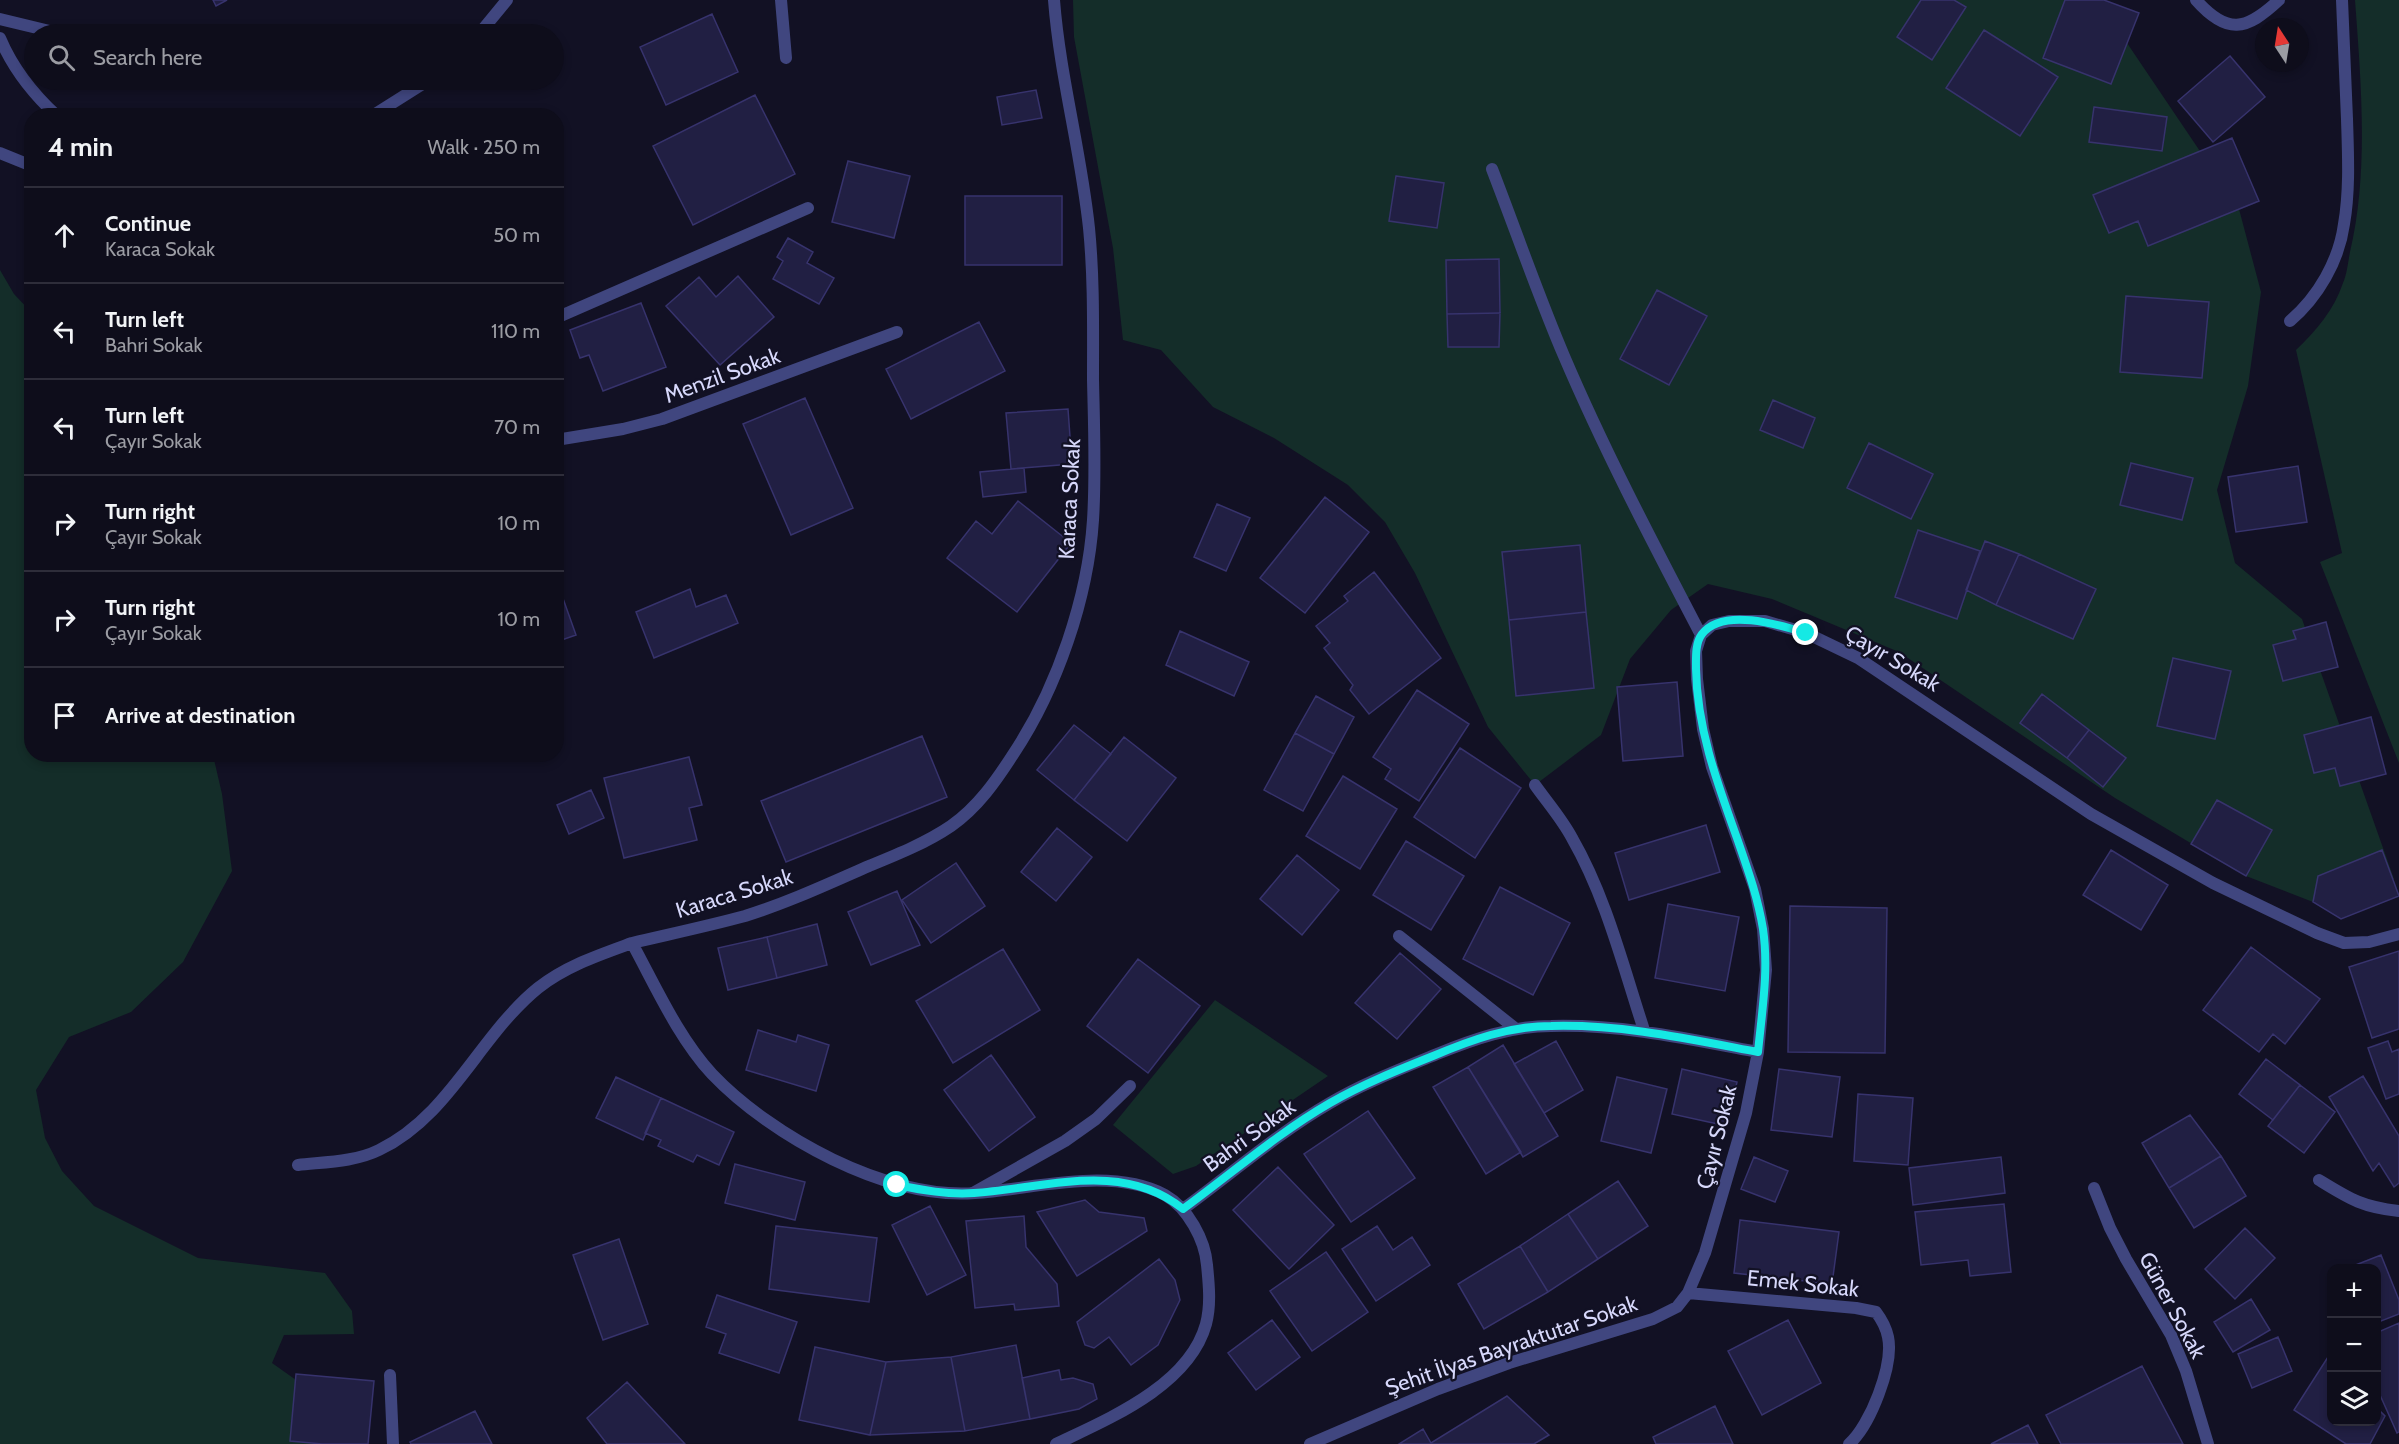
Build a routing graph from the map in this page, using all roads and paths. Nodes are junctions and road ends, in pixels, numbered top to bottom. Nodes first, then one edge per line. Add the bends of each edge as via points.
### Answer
1 (490, 0) edge
2 (507, 0) edge
3 (781, 0) edge
4 (1054, 0) edge
5 (2196, 0) edge
6 (2279, 0) edge
7 (2342, 0) edge
8 (498, 13) junction
9 (0, 19) edge
10 (488, 24) edge
11 (24, 25) edge
12 (0, 38) edge
13 (786, 58) dead end
14 (24, 81) edge
15 (31, 90) edge
16 (413, 90) edge
17 (49, 108) edge
18 (385, 108) edge
19 (0, 153) edge
20 (24, 163) edge
21 (1492, 169) dead end
22 (808, 207) dead end
23 (564, 314) edge
24 (2290, 321) dead end
25 (897, 332) dead end
26 (564, 439) edge
27 (1701, 635) junction
28 (1535, 785) dead end
29 (2399, 934) edge
30 (1399, 936) dead end
31 (633, 943) junction
32 (1516, 1029) junction
33 (1644, 1030) junction
34 (1758, 1052) junction
35 (1130, 1086) dead end
36 (298, 1166) dead end
37 (2319, 1180) dead end
38 (2094, 1188) dead end
39 (972, 1194) junction
40 (1183, 1209) junction
41 (2399, 1211) edge
42 (1688, 1293) junction
43 (390, 1375) dead end
44 (393, 1444) edge
45 (1056, 1444) edge
46 (1310, 1444) edge
47 (1849, 1444) edge
48 (2208, 1444) edge

1 - 8 street
2 - 8 street
3 - 13 street
4 - 31 street, Karaca Sokak via 1092,268 1094,463 1093,522 1084,582 1047,694 993,786 951,826 891,857 790,899 746,915
5 - 6 street via 2226,25 2253,21
7 - 24 street via 2348,161 2344,225 2331,268 2314,297
8 - 10 street
9 - 11 street
12 - 14 street
15 - 17 street
16 - 18 street
19 - 20 street
21 - 27 street via 1586,407
22 - 23 street
25 - 26 street, Menzil Sokak via 662,419
27 - 29 street, Çayır Sokak via 1712,625 1729,621 1765,621 1806,633 1888,676 2091,814 2213,883 2344,943 2369,942
27 - 34 street, Çayır Sokak via 1696,651 1703,729 1712,767 1755,889 1763,929 1766,969
28 - 33 street via 1572,836 1585,864 1603,905
30 - 32 street
31 - 36 street, Karaca Sokak via 561,971 537,989 508,1018 440,1102 408,1133 377,1151
31 - 39 street via 694,1052 741,1101 793,1137 843,1164 897,1185
32 - 33 street, Bahri Sokak via 1550,1026
32 - 40 street, Bahri Sokak via 1461,1044 1329,1103
33 - 34 street, Bahri Sokak
34 - 42 street, Çayır Sokak via 1727,1184
35 - 39 street via 1065,1142
37 - 41 street via 2372,1208
38 - 48 street, Güner Sokak via 2126,1259 2171,1335
39 - 40 street via 1113,1180 1167,1196
40 - 45 street via 1207,1259 1210,1299 1206,1325 1196,1348 1144,1400
42 - 46 street, Şehit İlyas Bayraktutar Sokak via 1677,1307 1653,1319 1509,1363
42 - 47 street, Emek Sokak via 1876,1312 1889,1340 1885,1374 1871,1415
43 - 44 street

